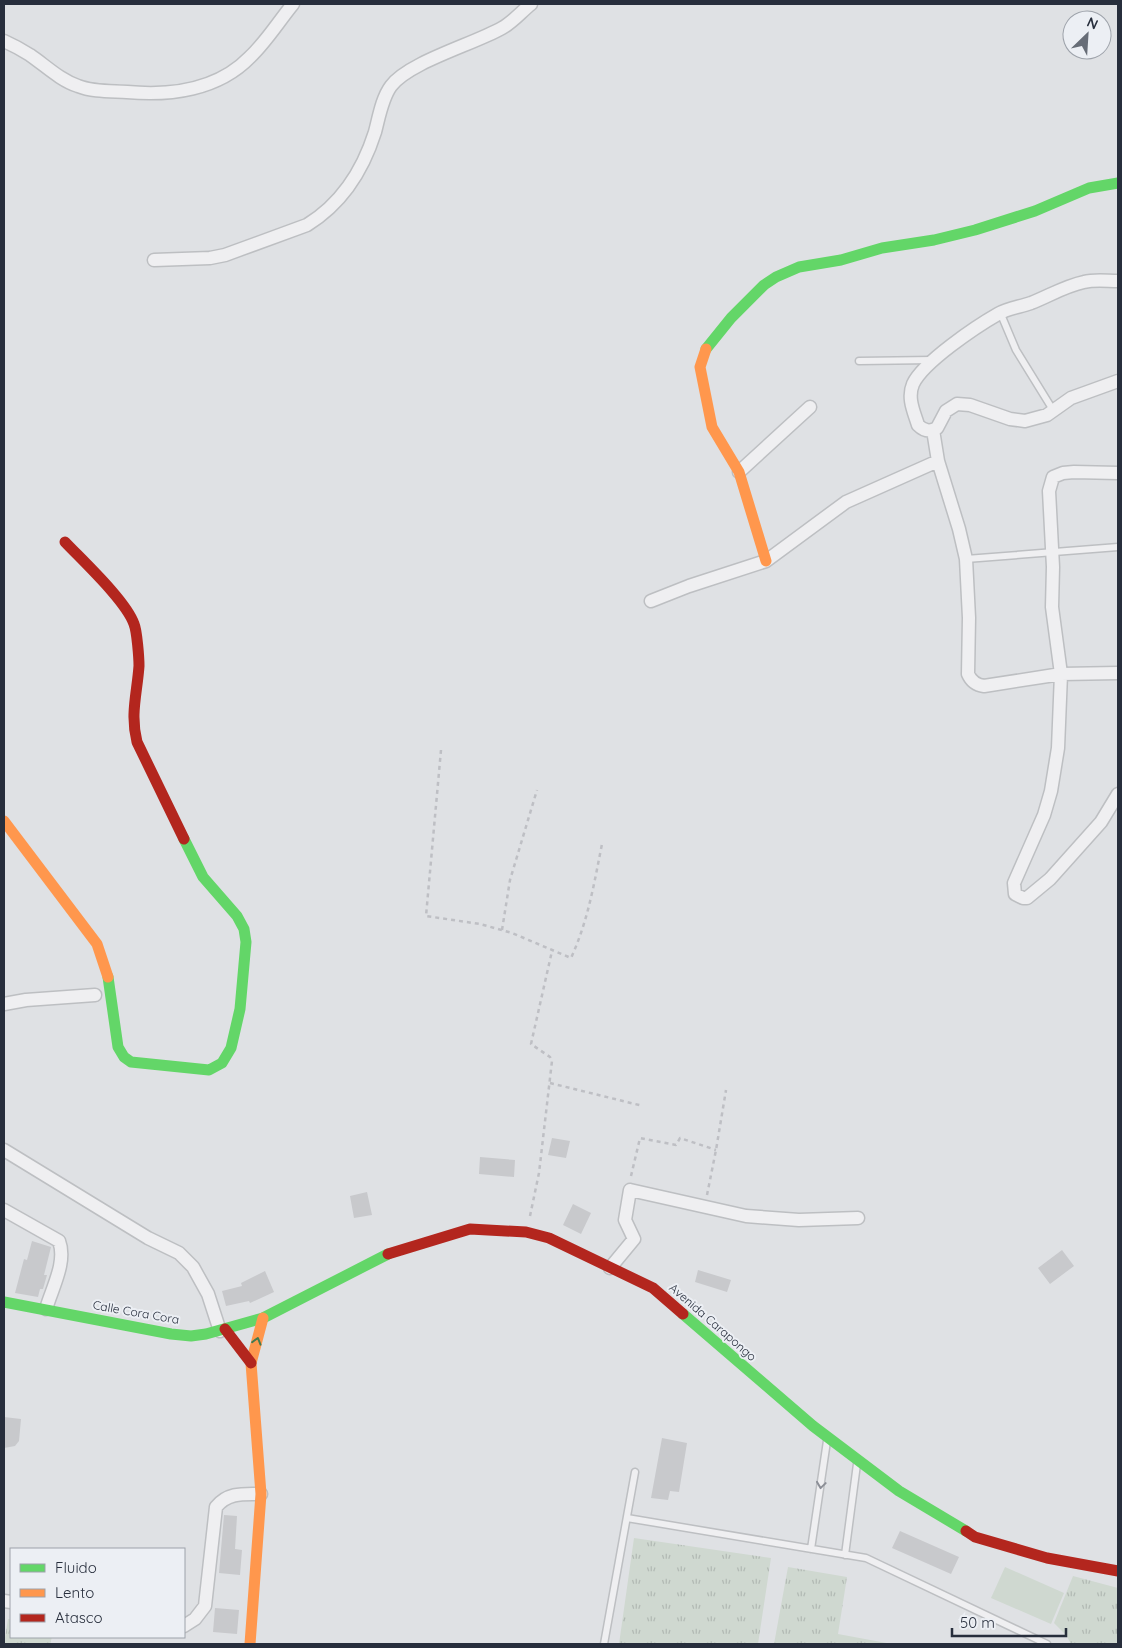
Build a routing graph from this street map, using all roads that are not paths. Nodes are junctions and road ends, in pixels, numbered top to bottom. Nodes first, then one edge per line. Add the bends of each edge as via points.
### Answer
1 (293, 4) edge
2 (531, 4) edge
3 (4, 41) edge
4 (1118, 183) edge
5 (154, 260) dead end
6 (1118, 281) edge
7 (1000, 312) junction
8 (934, 360) junction
9 (859, 362) dead end
10 (1118, 381) edge
11 (810, 407) dead end
12 (1053, 410) junction
13 (933, 430) junction
14 (938, 461) junction
15 (740, 472) junction
16 (1118, 473) edge
17 (65, 542) dead end
18 (1118, 547) edge
19 (1052, 551) junction
20 (966, 559) junction
21 (766, 561) junction
22 (651, 601) dead end
23 (1118, 673) edge
24 (1061, 674) junction
25 (1118, 794) edge
26 (4, 821) edge
27 (95, 995) dead end
28 (4, 1004) edge
29 (4, 1150) edge
30 (4, 1210) edge
31 (858, 1218) dead end
32 (610, 1268) junction
33 (4, 1302) edge
34 (46, 1309) junction
35 (263, 1318) junction
36 (223, 1330) junction
37 (251, 1363) junction
38 (828, 1437) junction
39 (858, 1459) junction
40 (636, 1472) dead end
41 (261, 1494) junction
42 (627, 1518) junction
43 (811, 1549) junction
44 (845, 1555) junction
45 (1118, 1571) edge
46 (185, 1625) edge
47 (250, 1644) edge
48 (604, 1644) edge
49 (1047, 1644) edge

1 - 3 street via 241,66 210,83 180,91 149,94 77,86
2 - 5 street via 502,28 422,65 392,85 369,151 352,182 333,206 316,219 225,255
4 - 15 street via 1089,188 1035,211 975,230 799,267 764,285 712,340 704,352 700,368 712,427
6 - 7 street via 1086,281
7 - 8 street
7 - 12 lane via 1016,350
8 - 9 lane
8 - 13 street via 916,378 911,390 918,425 925,430
10 - 12 street via 1070,398
11 - 15 street
12 - 13 street via 1041,418 1026,421 957,404 946,411 940,425
13 - 14 street
14 - 20 street
14 - 21 street via 846,502
15 - 21 street
16 - 19 street via 1074,472 1053,477 1048,491
17 - 26 street via 118,600 134,624 139,664 133,726 138,742 203,877 244,928 246,942 240,1009 231,1048 222,1063 208,1070 131,1062 124,1057 118,1047 108,974 97,944
18 - 19 lane
19 - 20 lane
19 - 24 street via 1052,607
20 - 24 street via 970,678 984,686
21 - 22 street
23 - 24 street
24 - 25 street via 1053,783 1044,815 1014,883 1015,894 1028,898 1050,879 1101,822
27 - 28 street
29 - 36 street via 148,1238 179,1253 193,1267
30 - 34 street via 59,1241 62,1260
31 - 32 street via 799,1220 746,1216 630,1190 625,1220 634,1238
32 - 35 street, Avenida Carapongo via 549,1238 526,1232 470,1229 392,1252
32 - 38 street, Avenida Carapongo via 653,1288
33 - 34 street, Calle Cora Cora
34 - 36 street, Calle Cora Cora via 171,1334 191,1336
35 - 36 street, Calle Cora Cora
37 -> 35 street
36 - 37 street
37 - 41 street
38 - 39 street, Avenida Carapongo
38 -> 43 lane
39 - 44 lane
39 - 45 street, Avenida Carapongo via 899,1491 975,1537 1047,1558
40 - 42 lane
41 - 46 street via 232,1495 216,1506 205,1606
41 - 47 street
42 - 43 lane
42 - 48 lane
43 - 44 lane
44 - 49 lane via 866,1558

